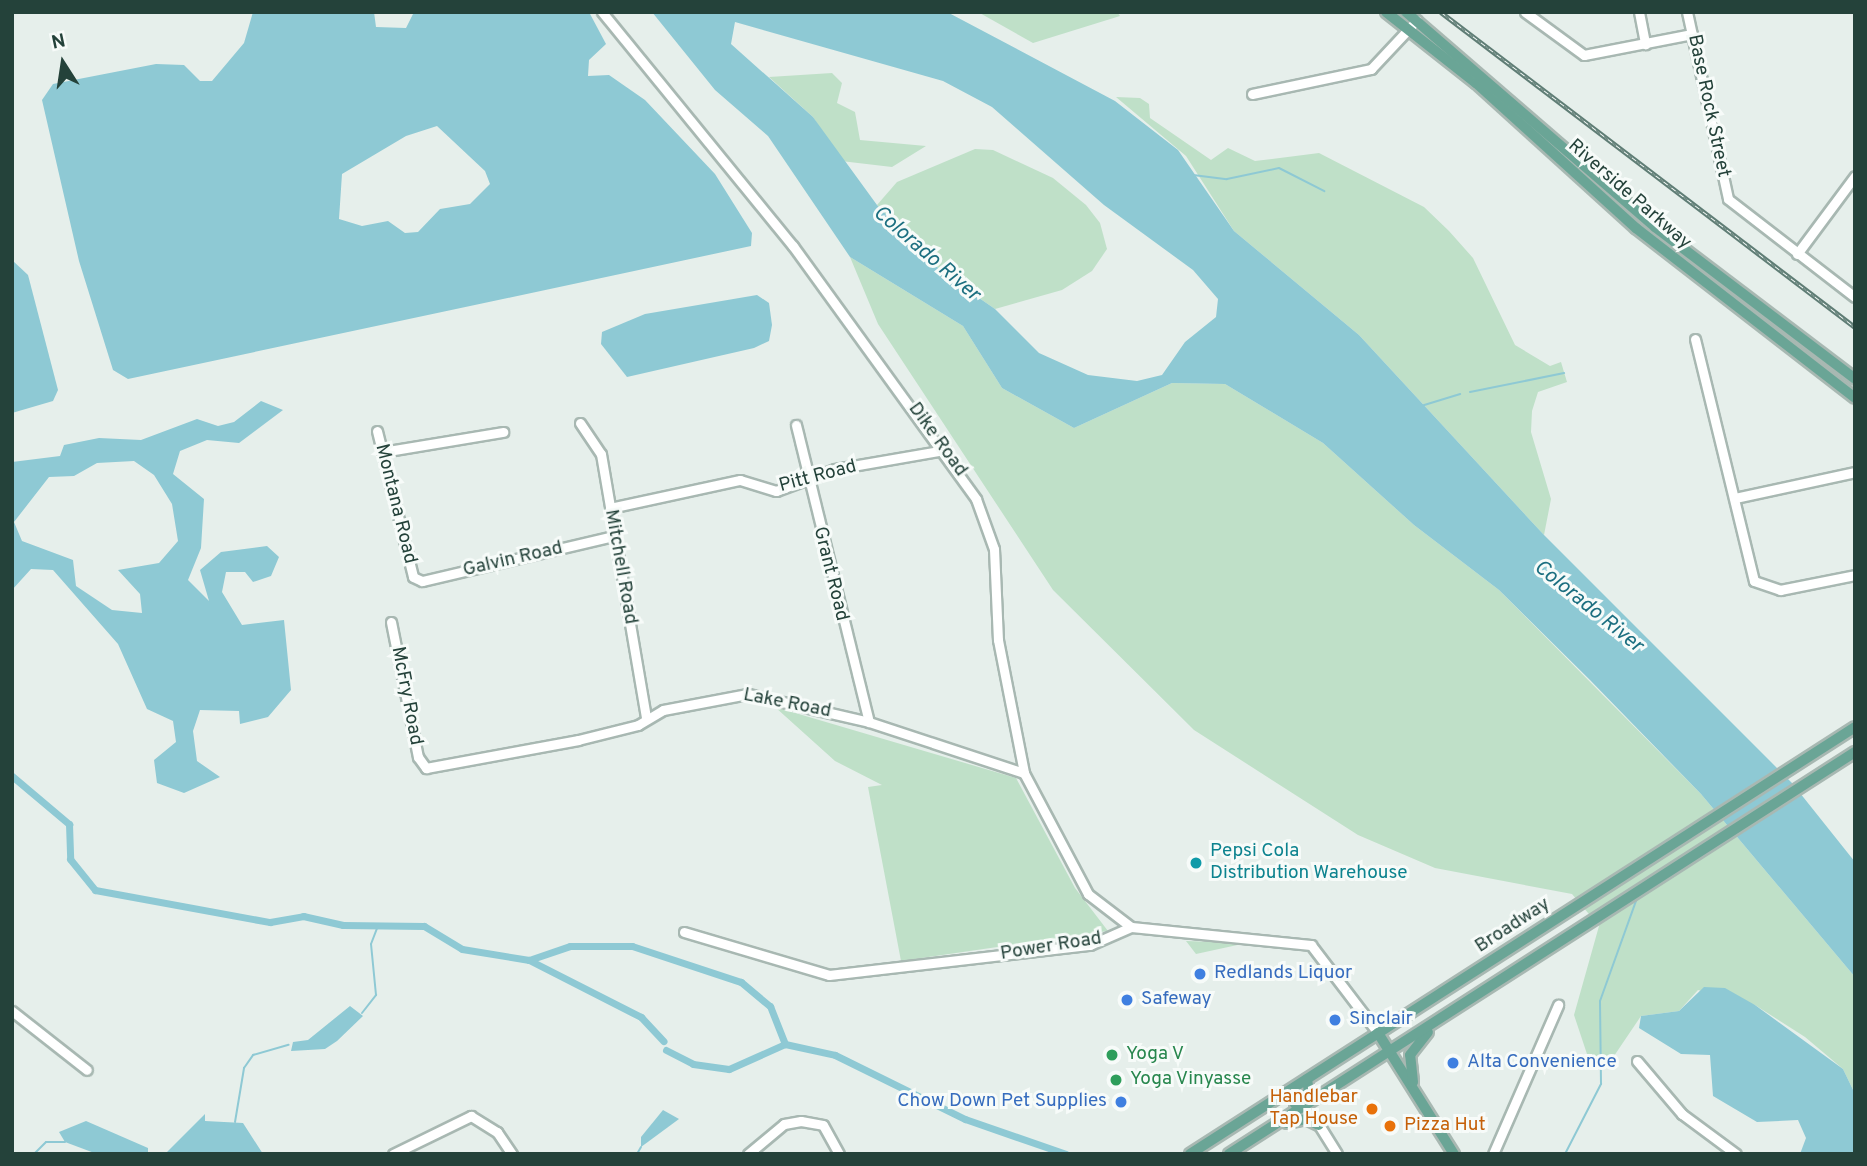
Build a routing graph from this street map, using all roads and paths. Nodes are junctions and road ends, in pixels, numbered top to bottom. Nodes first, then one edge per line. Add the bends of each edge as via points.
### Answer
1 (603, 12) edge
2 (1386, 12) edge
3 (1406, 12) edge
4 (1525, 12) edge
5 (1639, 12) edge
6 (1687, 12) edge
7 (1418, 20) junction
8 (1410, 30) junction
9 (1692, 34) junction
10 (1645, 44) junction
11 (1252, 94) dead end
12 (1855, 176) edge
13 (1797, 254) junction
14 (1855, 297) edge
15 (1695, 338) dead end
16 (1855, 379) edge
17 (1855, 400) edge
18 (580, 423) dead end
19 (796, 425) dead end
20 (377, 431) dead end
21 (503, 432) dead end
22 (945, 450) junction
23 (382, 452) junction
24 (1855, 472) edge
25 (807, 476) junction
26 (1735, 498) junction
27 (610, 508) junction
28 (614, 536) junction
29 (1855, 575) edge
30 (413, 577) joint
31 (391, 622) dead end
32 (646, 717) junction
33 (869, 722) junction
34 (1855, 727) edge
35 (1855, 752) edge
36 (426, 768) joint
37 (1024, 773) junction
38 (1131, 927) junction
39 (684, 932) dead end
40 (1558, 1005) dead end
41 (1456, 1007) junction
42 (12, 1011) edge
43 (1378, 1033) junction
44 (1389, 1051) junction
45 (1637, 1061) dead end
46 (87, 1070) dead end
47 (1307, 1079) junction
48 (1340, 1082) junction
49 (1417, 1095) junction
50 (1319, 1125) junction
51 (1243, 1144) junction
52 (393, 1154) edge
53 (512, 1154) edge
54 (748, 1154) edge
55 (839, 1154) edge
56 (1190, 1154) edge
57 (1229, 1154) edge
58 (1337, 1154) edge
59 (1454, 1154) edge
60 (1493, 1154) edge
61 (1736, 1154) edge

1 - 22 street, Dike Road via 793,246
2 - 8 main road, Riverside Parkway
3 - 7 main road, Riverside Parkway
4 - 10 street via 1584,55
5 - 10 street
6 - 9 street, Base Rock Street
7 - 8 street
7 - 16 main road, Riverside Parkway via 1647,221
8 - 11 street via 1371,69
8 - 17 main road, Riverside Parkway via 1636,228
9 - 10 street
9 - 13 street, Base Rock Street via 1728,199
12 - 13 street
13 - 14 street
15 - 26 street
18 - 27 street, Mitchell Road via 601,454
19 - 25 street, Grant Road
20 - 23 street, Montana Road
21 - 23 street
22 - 25 street, Pitt Road
22 - 37 street, Dike Road via 991,537 998,640
23 - 30 street, Montana Road
24 - 26 street
25 - 27 street, Pitt Road via 776,491 740,480
25 - 33 street, Grant Road
26 - 29 street via 1752,577 1763,587 1794,588
27 - 28 street, Mitchell Road
28 - 30 street, Galvin Road via 422,581
28 - 32 street, Mitchell Road
31 - 36 street, McFry Road
32 - 33 street, Lake Road via 748,694
32 - 36 street, Lake Road via 578,740
33 - 37 street, Lake Road
34 - 43 main road, Broadway
35 - 41 main road, Broadway
37 - 38 street, Dike Road via 1088,894
38 - 39 street, Power Road via 1090,945 829,975
38 - 43 street, Power Road via 1305,943 1327,960
40 - 60 street
41 - 44 main road, Broadway
41 - 49 main road via 1412,1050
42 - 46 street
43 - 44 main road
43 - 47 main road, Broadway
44 - 48 main road, Broadway
44 - 49 main road
45 - 61 street via 1682,1114
47 - 51 main road via 1306,1096
47 - 56 main road, Broadway
48 - 50 main road via 1318,1102
48 - 51 main road, Broadway
49 - 59 main road
50 - 51 main road via 1296,1119
50 - 58 street
51 - 57 main road, Broadway
52 - 53 street via 471,1116 497,1132
54 - 55 street via 784,1124 801,1121 823,1125

